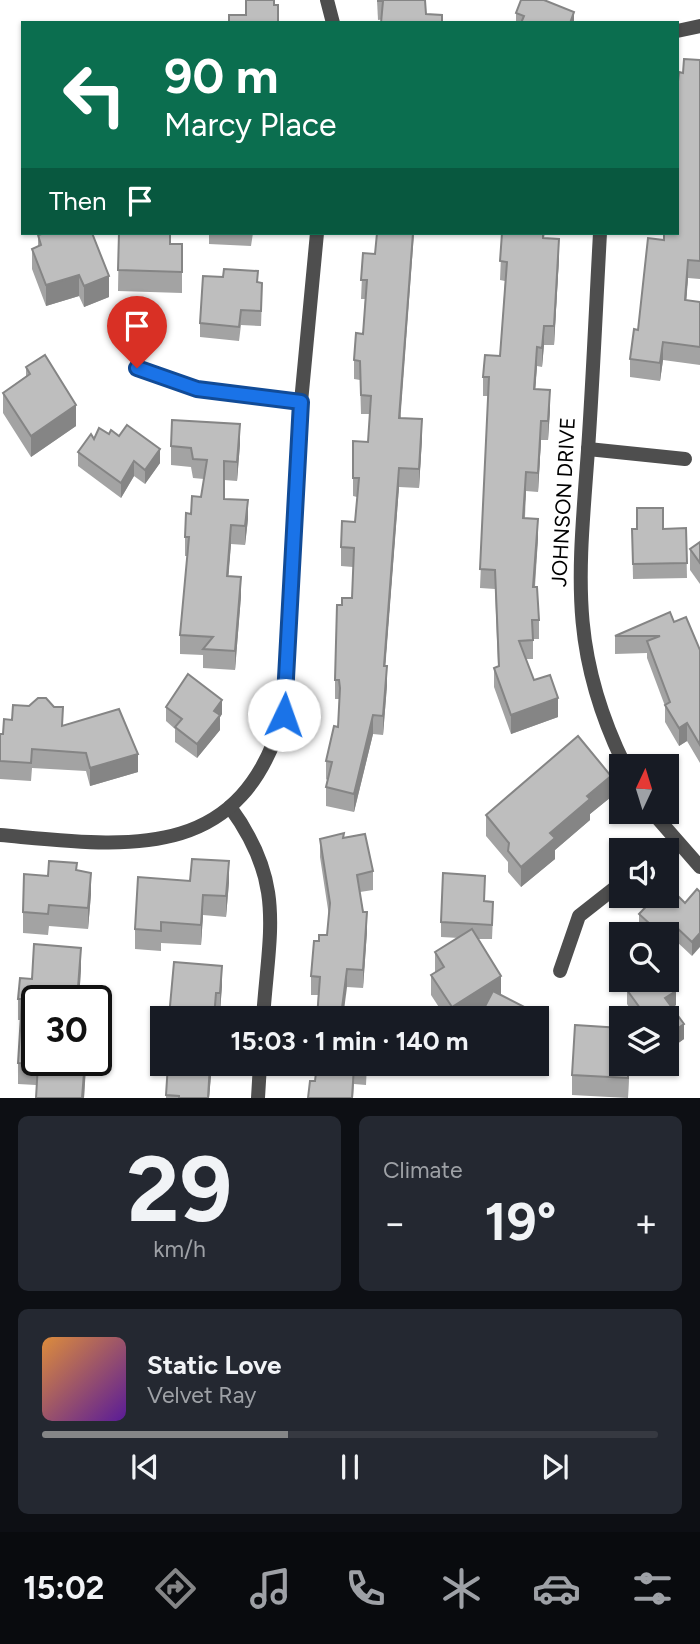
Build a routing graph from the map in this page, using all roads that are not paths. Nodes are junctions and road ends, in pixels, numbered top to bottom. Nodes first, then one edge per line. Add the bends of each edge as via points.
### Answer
1 (327, 0) edge
2 (332, 21) edge
3 (700, 26) edge
4 (679, 31) edge
5 (317, 235) edge
6 (600, 235) edge
7 (137, 368) dead end
8 (301, 402) junction
9 (588, 449) junction
10 (685, 459) dead end
11 (619, 754) edge
12 (230, 807) junction
13 (662, 824) edge
14 (0, 835) edge
15 (673, 838) edge
16 (679, 845) edge
17 (700, 867) edge
18 (609, 892) edge
19 (560, 971) dead end
20 (264, 1006) edge
21 (259, 1076) edge
22 (258, 1098) edge

1 - 2 street
3 - 4 street
5 - 8 street
6 - 9 street, JOHNSON DRIVE
7 - 8 street via 197,389
8 - 12 street via 284,715 269,757
9 - 10 street
9 - 11 street, JOHNSON DRIVE via 580,612 593,689
12 - 14 street via 197,828 150,842 125,845
12 - 20 street via 255,844 267,879 271,906
13 - 15 street
16 - 17 street
18 - 19 street via 579,916
21 - 22 street

